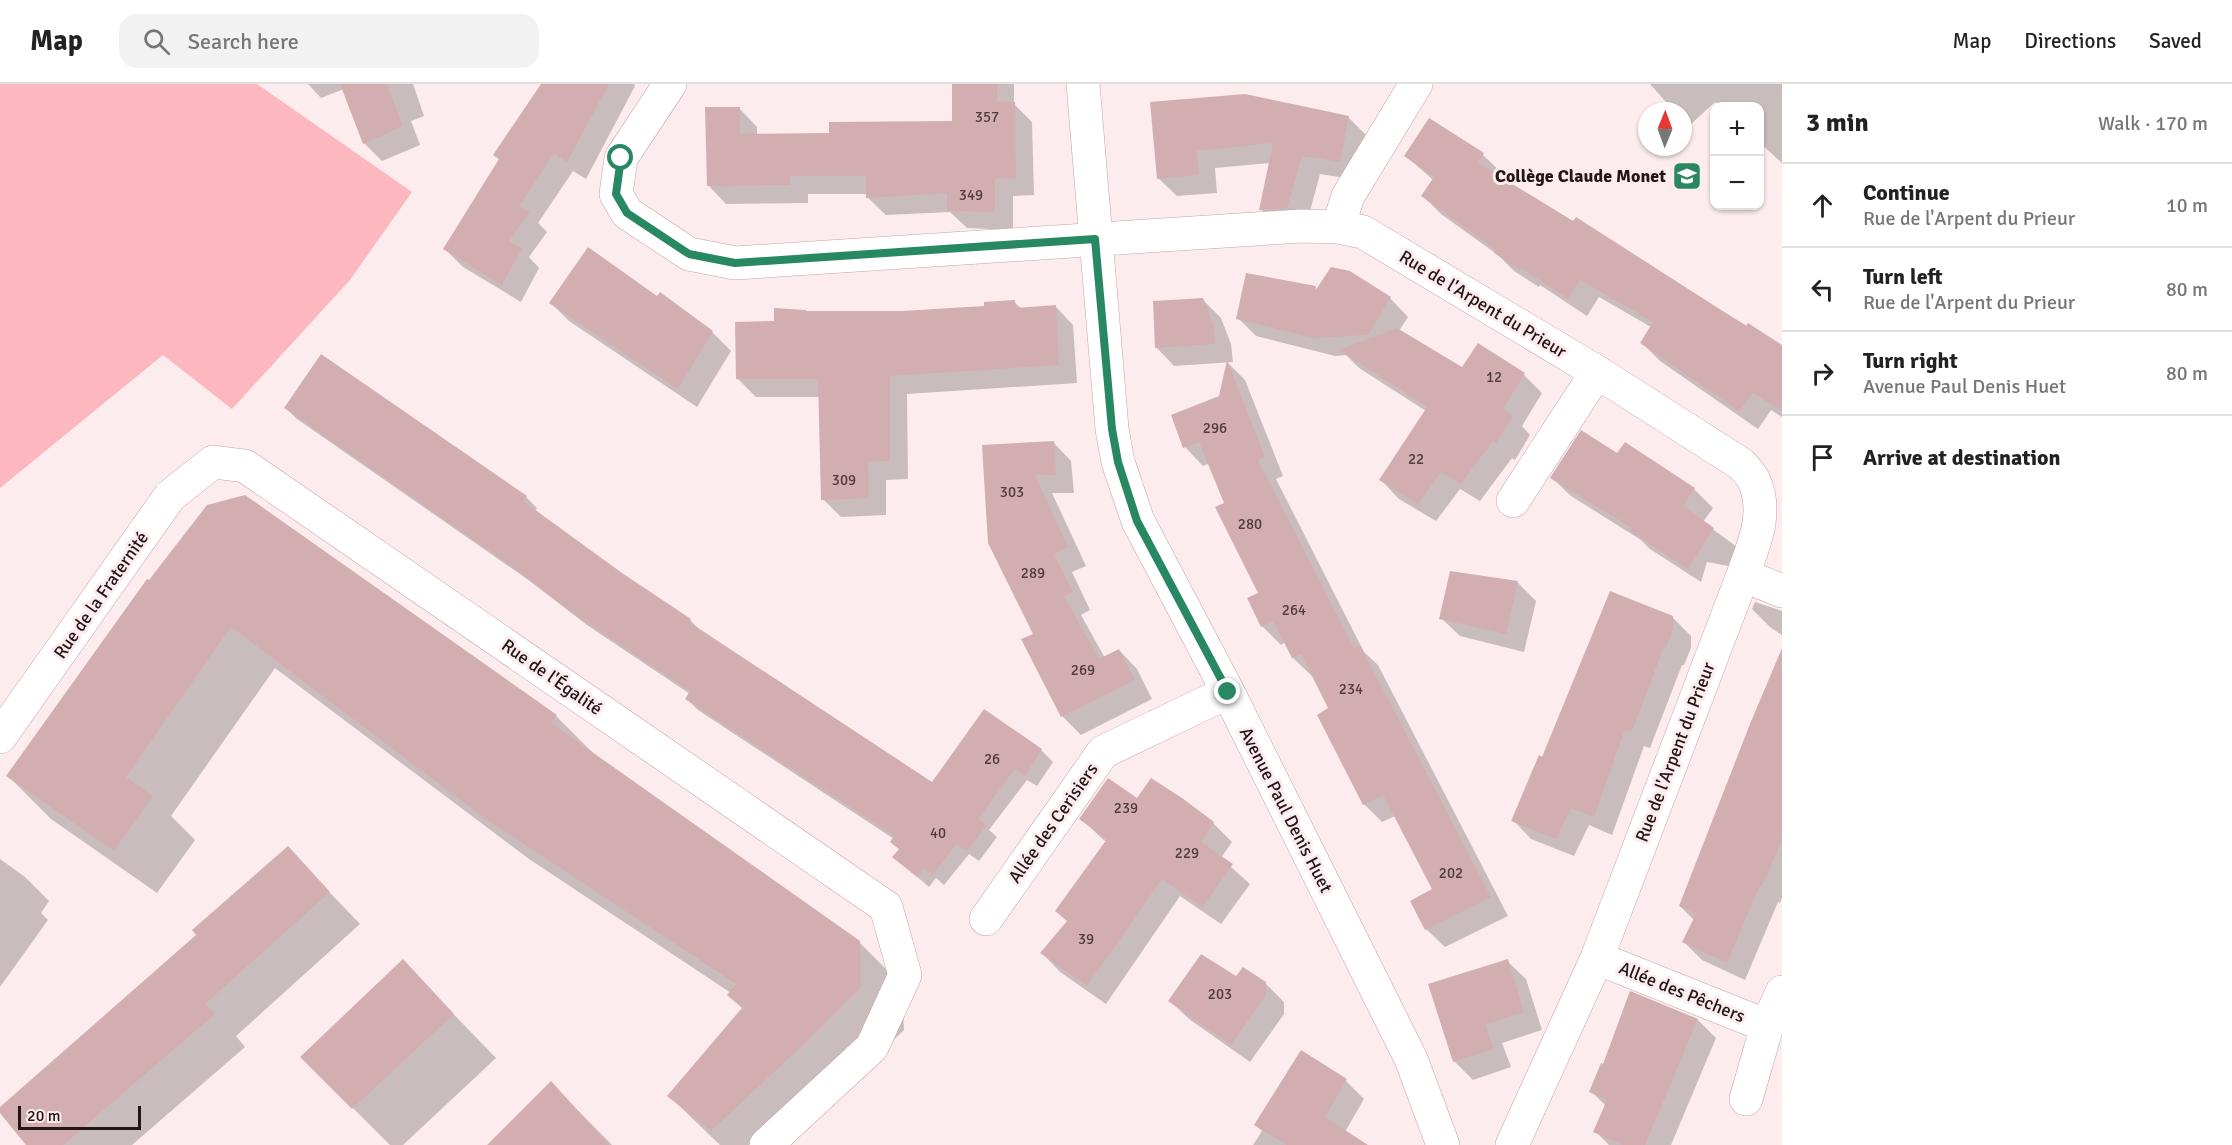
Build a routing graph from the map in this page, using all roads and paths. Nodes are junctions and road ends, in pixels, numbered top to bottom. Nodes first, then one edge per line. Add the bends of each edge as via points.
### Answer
1 (670, 84) edge
2 (1083, 84) edge
3 (1416, 84) edge
4 (1338, 227) junction
5 (1095, 239) junction
6 (1597, 372) junction
7 (213, 462) joint
8 (1513, 501) dead end
9 (1743, 575) junction
10 (1782, 591) edge
11 (1228, 692) junction
12 (0, 737) edge
13 (986, 919) dead end
14 (1597, 958) junction
15 (1782, 992) edge
16 (1767, 1026) junction
17 (1746, 1099) dead end
18 (766, 1145) edge
19 (1443, 1145) edge
20 (1512, 1145) edge

1 - 5 street, Rue de l'Arpent du Prieur via 621,158 616,194 627,213 689,254 735,263
2 - 5 street, Avenue Paul Denis Huet
3 - 4 street via 1348,196
4 - 5 street, Rue de l'Arpent du Prieur
4 - 6 street, Rue de l'Arpent du Prieur via 1363,232
5 - 11 street, Avenue Paul Denis Huet via 1118,462 1137,521
6 - 8 street
6 - 9 street, Rue de l'Arpent du Prieur via 1741,464 1755,482 1761,504 1759,528
7 - 12 street, Rue de la Fraternité via 170,496
7 - 18 street, Rue de l'Égalité via 245,466 886,907 905,975 872,1047
9 - 10 street
9 - 14 street, Rue de l'Arpent du Prieur
11 - 13 street, Allée des Cerisiers via 1103,752
11 - 19 street, Avenue Paul Denis Huet via 1411,1059
14 - 16 street, Allée des Pêchers
14 - 20 street, Rue de l'Arpent du Prieur
15 - 16 street, Allée des Pêchers
16 - 17 street, Allée des Pêchers

